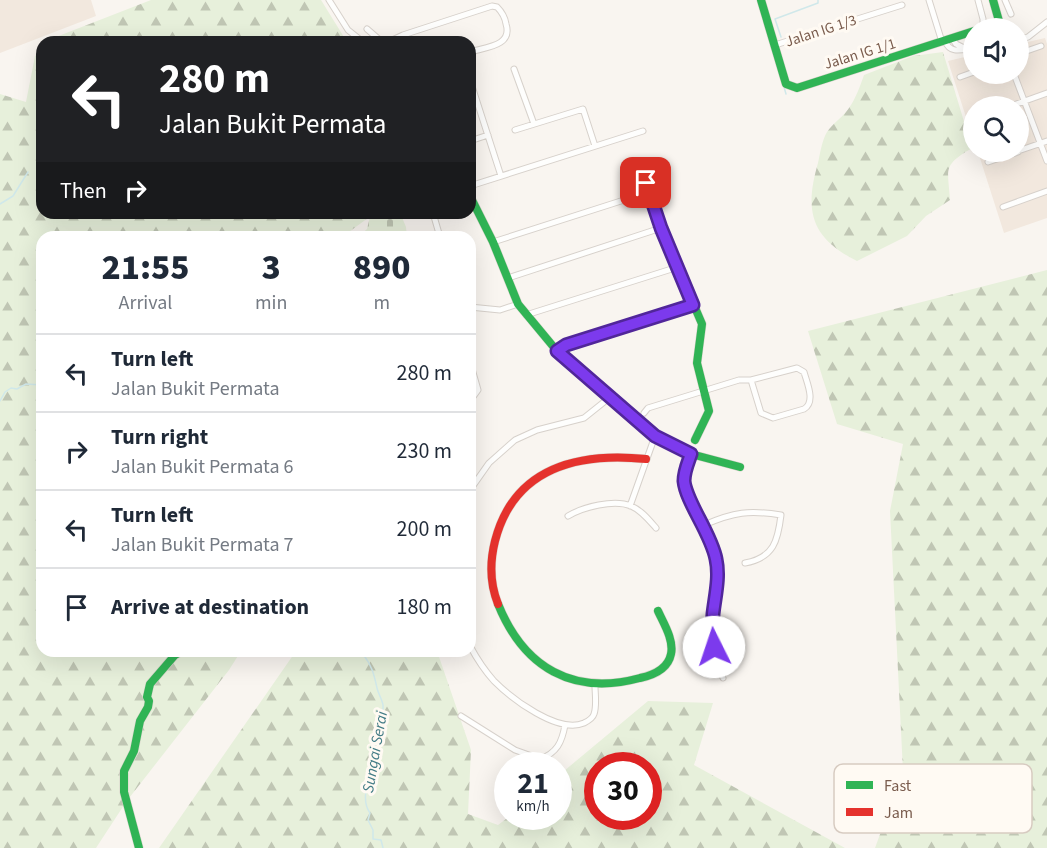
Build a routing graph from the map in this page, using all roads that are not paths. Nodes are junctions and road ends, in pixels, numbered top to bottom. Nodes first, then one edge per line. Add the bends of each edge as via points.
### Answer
1 (329, 0) edge
2 (761, 0) edge
3 (928, 0) edge
4 (978, 0) edge
5 (993, 0) edge
6 (1005, 0) edge
7 (902, 5) dead end
8 (1011, 14) dead end
9 (983, 18) edge
10 (998, 18) edge
11 (1047, 24) edge
12 (367, 29) dead end
13 (963, 35) edge
14 (356, 36) edge
15 (375, 36) edge
16 (405, 36) edge
17 (1029, 36) edge
18 (946, 40) junction
19 (775, 45) junction
20 (963, 46) edge
21 (1041, 46) dead end
22 (476, 50) edge
23 (1029, 50) edge
24 (514, 69) dead end
25 (963, 76) edge
26 (960, 77) dead end
27 (1047, 93) edge
28 (1029, 100) edge
29 (476, 106) edge
30 (1029, 112) edge
31 (534, 124) junction
32 (515, 130) dead end
33 (643, 131) dead end
34 (488, 135) junction
35 (476, 139) edge
36 (1047, 141) edge
37 (1040, 144) junction
38 (595, 146) junction
39 (1029, 148) edge
40 (1047, 161) edge
41 (501, 176) junction
42 (646, 183) dead end
43 (476, 184) edge
44 (1047, 191) edge
45 (649, 192) junction
46 (1003, 207) dead end
47 (476, 208) edge
48 (661, 228) junction
49 (493, 242) junction
50 (678, 267) junction
51 (508, 278) junction
52 (518, 304) junction
53 (693, 305) junction
54 (476, 308) edge
55 (526, 315) junction
56 (557, 351) junction
57 (751, 380) junction
58 (705, 391) junction
59 (609, 398) junction
60 (644, 413) dead end
61 (655, 436) junction
62 (695, 441) dead end
63 (691, 454) junction
64 (646, 459) junction
65 (740, 467) dead end
66 (476, 481) edge
67 (630, 506) junction
68 (568, 516) dead end
69 (704, 525) junction
70 (656, 528) dead end
71 (745, 563) dead end
72 (658, 611) dead end
73 (476, 655) edge
74 (173, 657) edge
75 (723, 678) dead end
76 (595, 686) junction
77 (461, 716) dead end
78 (565, 725) junction
79 (140, 848) edge

1 - 14 street
2 - 19 street
3 - 18 street
4 - 9 street
5 - 10 street
6 - 8 street
7 - 19 street, Jalan IG 1/3
11 - 17 street
12 - 15 street
13 - 18 street, Jalan IG 1/1
16 - 22 street via 492,6 500,10 509,33 501,42
18 - 19 street, Jalan IG 1/1 via 797,88 786,84
18 - 20 street
21 - 23 street
24 - 31 street
25 - 26 street
27 - 28 street
29 - 34 street
30 - 37 street
31 - 32 street
31 - 38 street via 583,109
33 - 38 street
34 - 35 street
34 - 41 street
36 - 37 street
37 - 39 street
37 - 40 street
38 - 41 street
41 - 43 street
42 - 45 street
44 - 46 street
45 - 48 street
45 - 49 street
47 - 49 street
48 - 50 street
48 - 51 street
49 - 51 street
50 - 53 street
50 - 55 street
51 - 52 street
52 - 54 street via 500,310
52 - 55 street
53 - 56 street
53 - 58 street via 702,324 698,363
55 - 56 street
56 - 59 street
57 - 57 street via 761,413 773,418 804,409 811,401 802,369
57 - 58 street
58 - 60 street via 648,408
58 - 62 street via 709,411
59 - 61 street
59 - 66 street via 584,418 514,440 489,462
61 - 63 street
61 - 64 street
63 - 65 street
63 - 69 street via 684,482
64 - 67 street
64 - 76 street via 601,456 548,470 521,490 497,533 492,557 494,590 502,617 512,633 542,665 566,678
67 - 68 street via 596,505
67 - 70 street
69 - 71 street via 740,512 781,515 777,541 771,550
69 - 75 street via 717,561 712,617 717,662
72 - 76 street via 671,644 669,661 662,670 632,681
73 - 78 street via 494,681 511,696 540,715
74 - 79 street via 150,684 148,707 124,771 124,792
76 - 78 street via 593,717 582,724
77 - 78 street via 515,750 540,759 559,747

